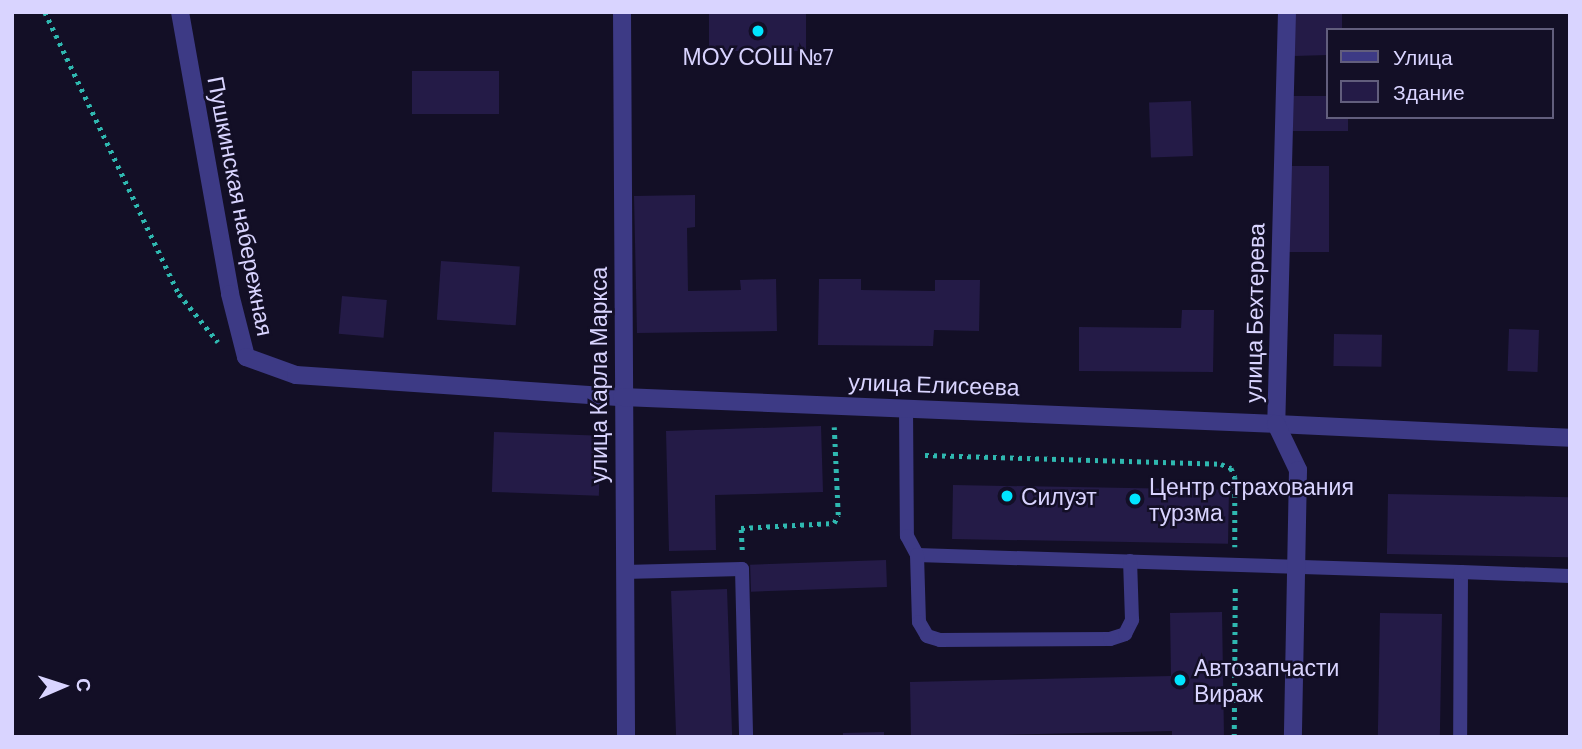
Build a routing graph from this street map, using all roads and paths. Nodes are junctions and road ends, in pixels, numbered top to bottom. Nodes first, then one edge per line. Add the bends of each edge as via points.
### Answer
1 (45, 12) edge
2 (180, 12) edge
3 (622, 12) edge
4 (1287, 12) edge
5 (246, 357) junction
6 (296, 375) joint
7 (622, 397) junction
8 (906, 407) junction
9 (834, 422) dead end
10 (1276, 424) junction
11 (1570, 438) edge
12 (906, 455) junction
13 (917, 555) junction
14 (1130, 561) junction
15 (1235, 564) junction
16 (1295, 566) junction
17 (742, 569) junction
18 (624, 572) junction
19 (1461, 572) junction
20 (1570, 576) edge
21 (626, 737) edge
22 (746, 737) edge
23 (1234, 737) edge
24 (1293, 737) edge
25 (1460, 737) edge

1 - 5 path via 179,294 222,347
2 - 5 street, Пушкинская набережная via 230,294
3 - 7 street, улица Карла Маркса
4 - 10 street, улица Бехтерева
5 - 6 street, Пушкинская набережная
6 - 7 street, улица Елисеева
7 - 8 street, улица Елисеева
7 - 18 street, улица Карла Маркса
8 - 10 street, улица Елисеева
8 - 12 lane
9 - 17 path via 838,515 834,523 741,528
10 - 11 street, улица Елисеева
10 - 16 street, улица Бехтерева via 1298,470
12 - 13 lane via 907,536
12 - 15 path via 1221,464 1231,468 1235,477
13 - 14 lane
13 - 14 lane via 919,622 927,636 940,640 1110,639 1125,634 1132,620
14 - 15 lane
15 - 16 lane
15 - 23 path
16 - 19 lane
16 - 24 street, улица Бехтерева
17 - 18 lane
17 - 22 lane
18 - 21 street, улица Карла Маркса
19 - 20 lane
19 - 25 lane

